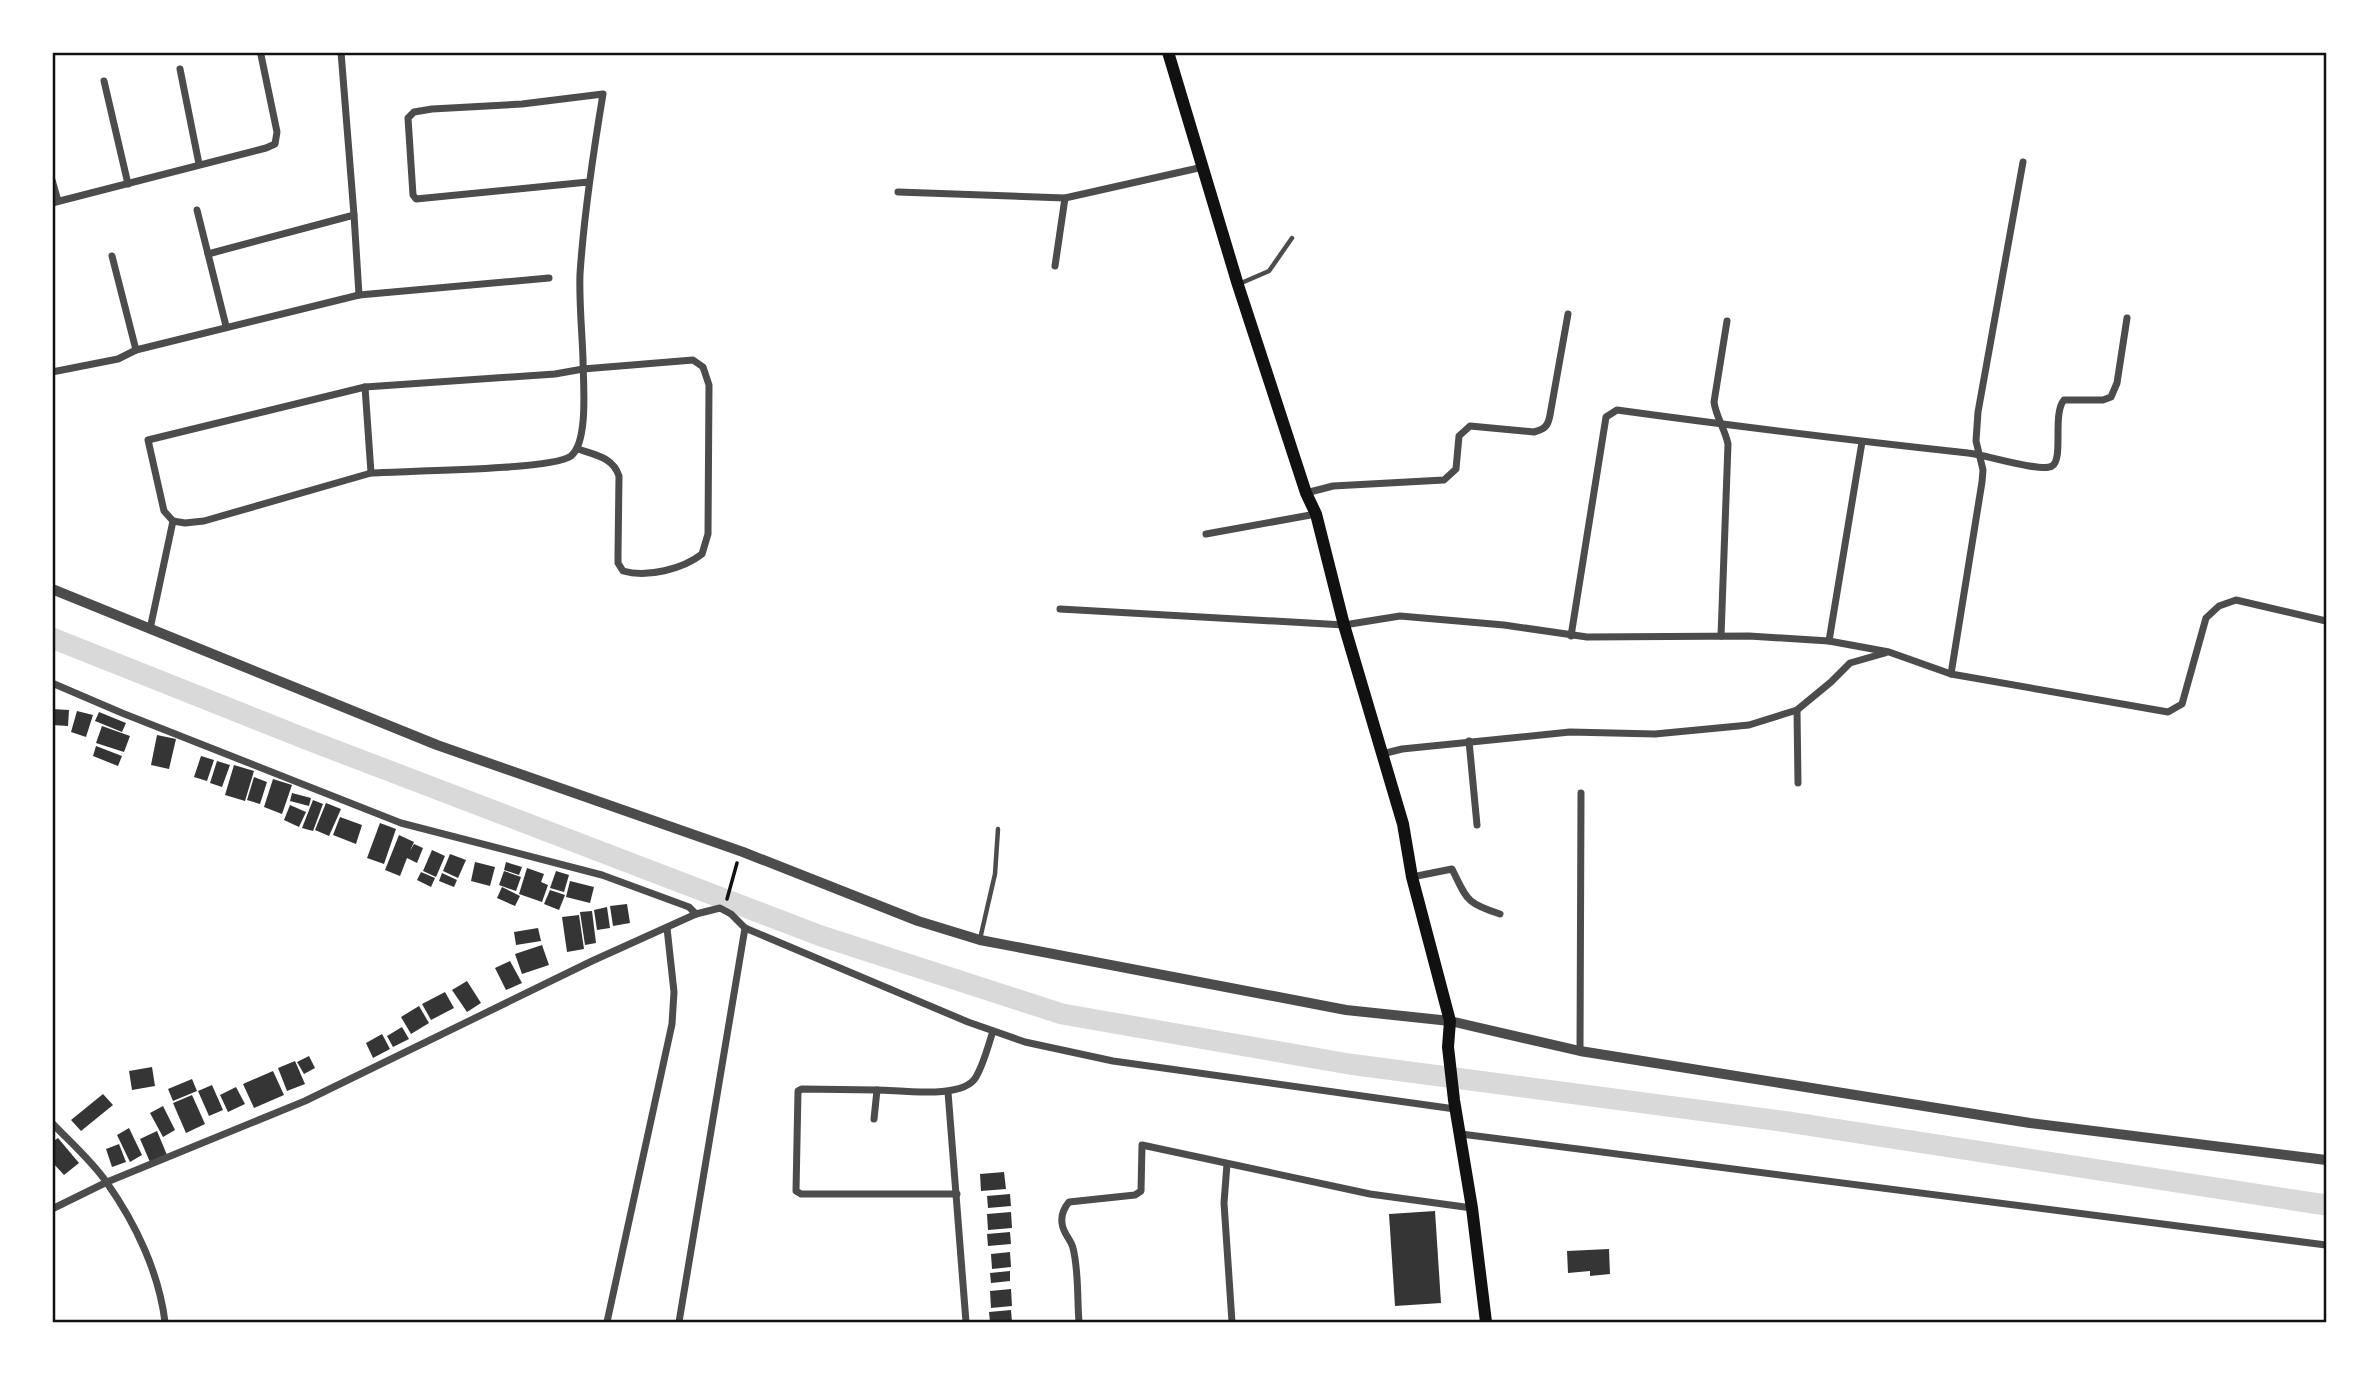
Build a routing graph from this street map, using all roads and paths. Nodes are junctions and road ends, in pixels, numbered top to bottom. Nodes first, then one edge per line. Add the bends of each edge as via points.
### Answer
1 (341, 52) edge
2 (1168, 52) edge
3 (261, 55) dead end
4 (180, 69) dead end
5 (104, 80) dead end
6 (2023, 162) dead end
7 (200, 164) junction
8 (1203, 167) junction
9 (52, 180) edge
10 (589, 182) junction
11 (128, 184) junction
12 (898, 191) dead end
13 (1065, 198) junction
14 (55, 202) edge
15 (197, 210) dead end
16 (354, 215) junction
17 (1292, 238) dead end
18 (208, 254) junction
19 (112, 256) dead end
20 (1055, 266) dead end
21 (549, 278) dead end
22 (1238, 285) junction
23 (359, 295) junction
24 (1568, 314) dead end
25 (2127, 318) dead end
26 (1727, 321) dead end
27 (226, 326) junction
28 (136, 350) junction
29 (583, 369) junction
30 (52, 372) edge
31 (365, 387) junction
32 (1722, 425) junction
33 (1862, 442) junction
34 (578, 449) junction
35 (1979, 454) junction
36 (371, 473) junction
37 (1306, 493) junction
38 (1316, 514) junction
39 (173, 521) junction
40 (1206, 534) dead end
41 (52, 589) edge
42 (1060, 609) dead end
43 (2326, 621) edge
44 (1344, 625) junction
45 (150, 629) junction
46 (1571, 636) junction
47 (1721, 636) junction
48 (1829, 641) junction
49 (1889, 652) junction
50 (1951, 674) junction
51 (52, 683) edge
52 (1797, 710) junction
53 (1469, 741) junction
54 (1381, 754) junction
55 (1798, 783) dead end
56 (1581, 793) dead end
57 (1477, 825) dead end
58 (998, 829) dead end
59 (737, 864) dead end
60 (1412, 877) junction
61 (726, 903) dead end
62 (700, 912) junction
63 (1500, 914) dead end
64 (667, 928) junction
65 (745, 928) junction
66 (980, 940) junction
67 (1450, 1021) junction
68 (993, 1031) junction
69 (1580, 1051) junction
70 (877, 1090) junction
71 (948, 1092) junction
72 (1455, 1104) junction
73 (874, 1119) dead end
74 (52, 1123) edge
75 (1461, 1134) junction
76 (2326, 1160) edge
77 (1227, 1164) junction
78 (107, 1182) junction
79 (957, 1194) junction
80 (1472, 1208) junction
81 (52, 1209) edge
82 (2326, 1245) edge
83 (164, 1322) edge
84 (607, 1322) edge
85 (679, 1322) edge
86 (967, 1322) edge
87 (1079, 1322) edge
88 (1233, 1322) edge
89 (1486, 1322) edge

1 - 16 street
2 - 8 main road
3 - 7 street via 277,132 275,144
4 - 7 street
5 - 11 street
6 - 35 street via 1978,412
7 - 11 street
8 - 13 street
8 - 22 main road
9 - 14 street
10 - 10 street via 416,199 408,118 414,112 432,109 603,94
10 - 29 street via 580,276
11 - 14 street
12 - 13 street
13 - 20 street
15 - 18 street
16 - 18 street
16 - 23 street
17 - 22 lane via 1269,271
18 - 27 street
19 - 28 street
21 - 23 street
22 - 37 main road
23 - 27 street
24 - 37 street via 1544,430 1469,426 1459,436 1456,470 1444,480 1334,486
25 - 35 street via 2112,397 2064,400 2059,405 2053,465 2031,466
26 - 32 street via 1714,402
27 - 28 street
28 - 30 street via 118,359
29 - 31 street
29 - 34 street
29 - 34 street via 693,360 703,367 709,404 708,534 702,554 677,568 623,571 618,563 617,469 606,458
31 - 36 street
31 - 39 street via 148,440 164,511
32 - 33 street
32 - 46 street via 1616,410 1606,416
32 - 47 street via 1728,444
33 - 35 street
33 - 48 street
34 - 36 street via 569,458 528,465
35 - 50 street via 1982,482
36 - 39 street via 204,521
37 - 38 main road
38 - 40 street
38 - 44 main road
39 - 45 street
41 - 45 street
42 - 44 street
43 - 50 street via 2236,600 2220,606 2206,618 2182,705 2168,712
44 - 46 street via 1409,617
44 - 54 main road
45 - 66 street via 437,744
46 - 47 street
47 - 48 street
48 - 49 street
49 - 50 street
49 - 52 street via 1850,663
51 - 62 street via 401,823 602,875
52 - 53 street via 1749,725 1655,734 1570,732
52 - 55 street
53 - 54 street
53 - 57 street
54 - 60 main road via 1403,824
56 - 69 street
58 - 66 lane via 995,874
59 - 61 path
60 - 63 street via 1452,869 1467,899
60 - 67 main road
62 - 64 street
62 - 65 street via 724,908
64 - 78 street via 305,1101
64 - 84 street via 674,992 672,1024
65 - 68 street
65 - 85 street
66 - 67 street via 1346,1010
67 - 69 street
67 - 72 main road via 1448,1047
68 - 71 street via 975,1079
68 - 72 street via 1113,1061
69 - 76 street via 2030,1122
70 - 71 street
70 - 73 street
70 - 79 street via 799,1091 796,1191
71 - 79 street
72 - 75 main road
74 - 78 street
75 - 80 main road
75 - 82 street
77 - 80 street via 1370,1194
77 - 87 street via 1142,1145 1141,1191 1069,1202 1062,1220 1072,1244
77 - 88 street via 1224,1203
78 - 81 street
78 - 83 street via 145,1249 159,1288
79 - 86 street
80 - 89 main road

